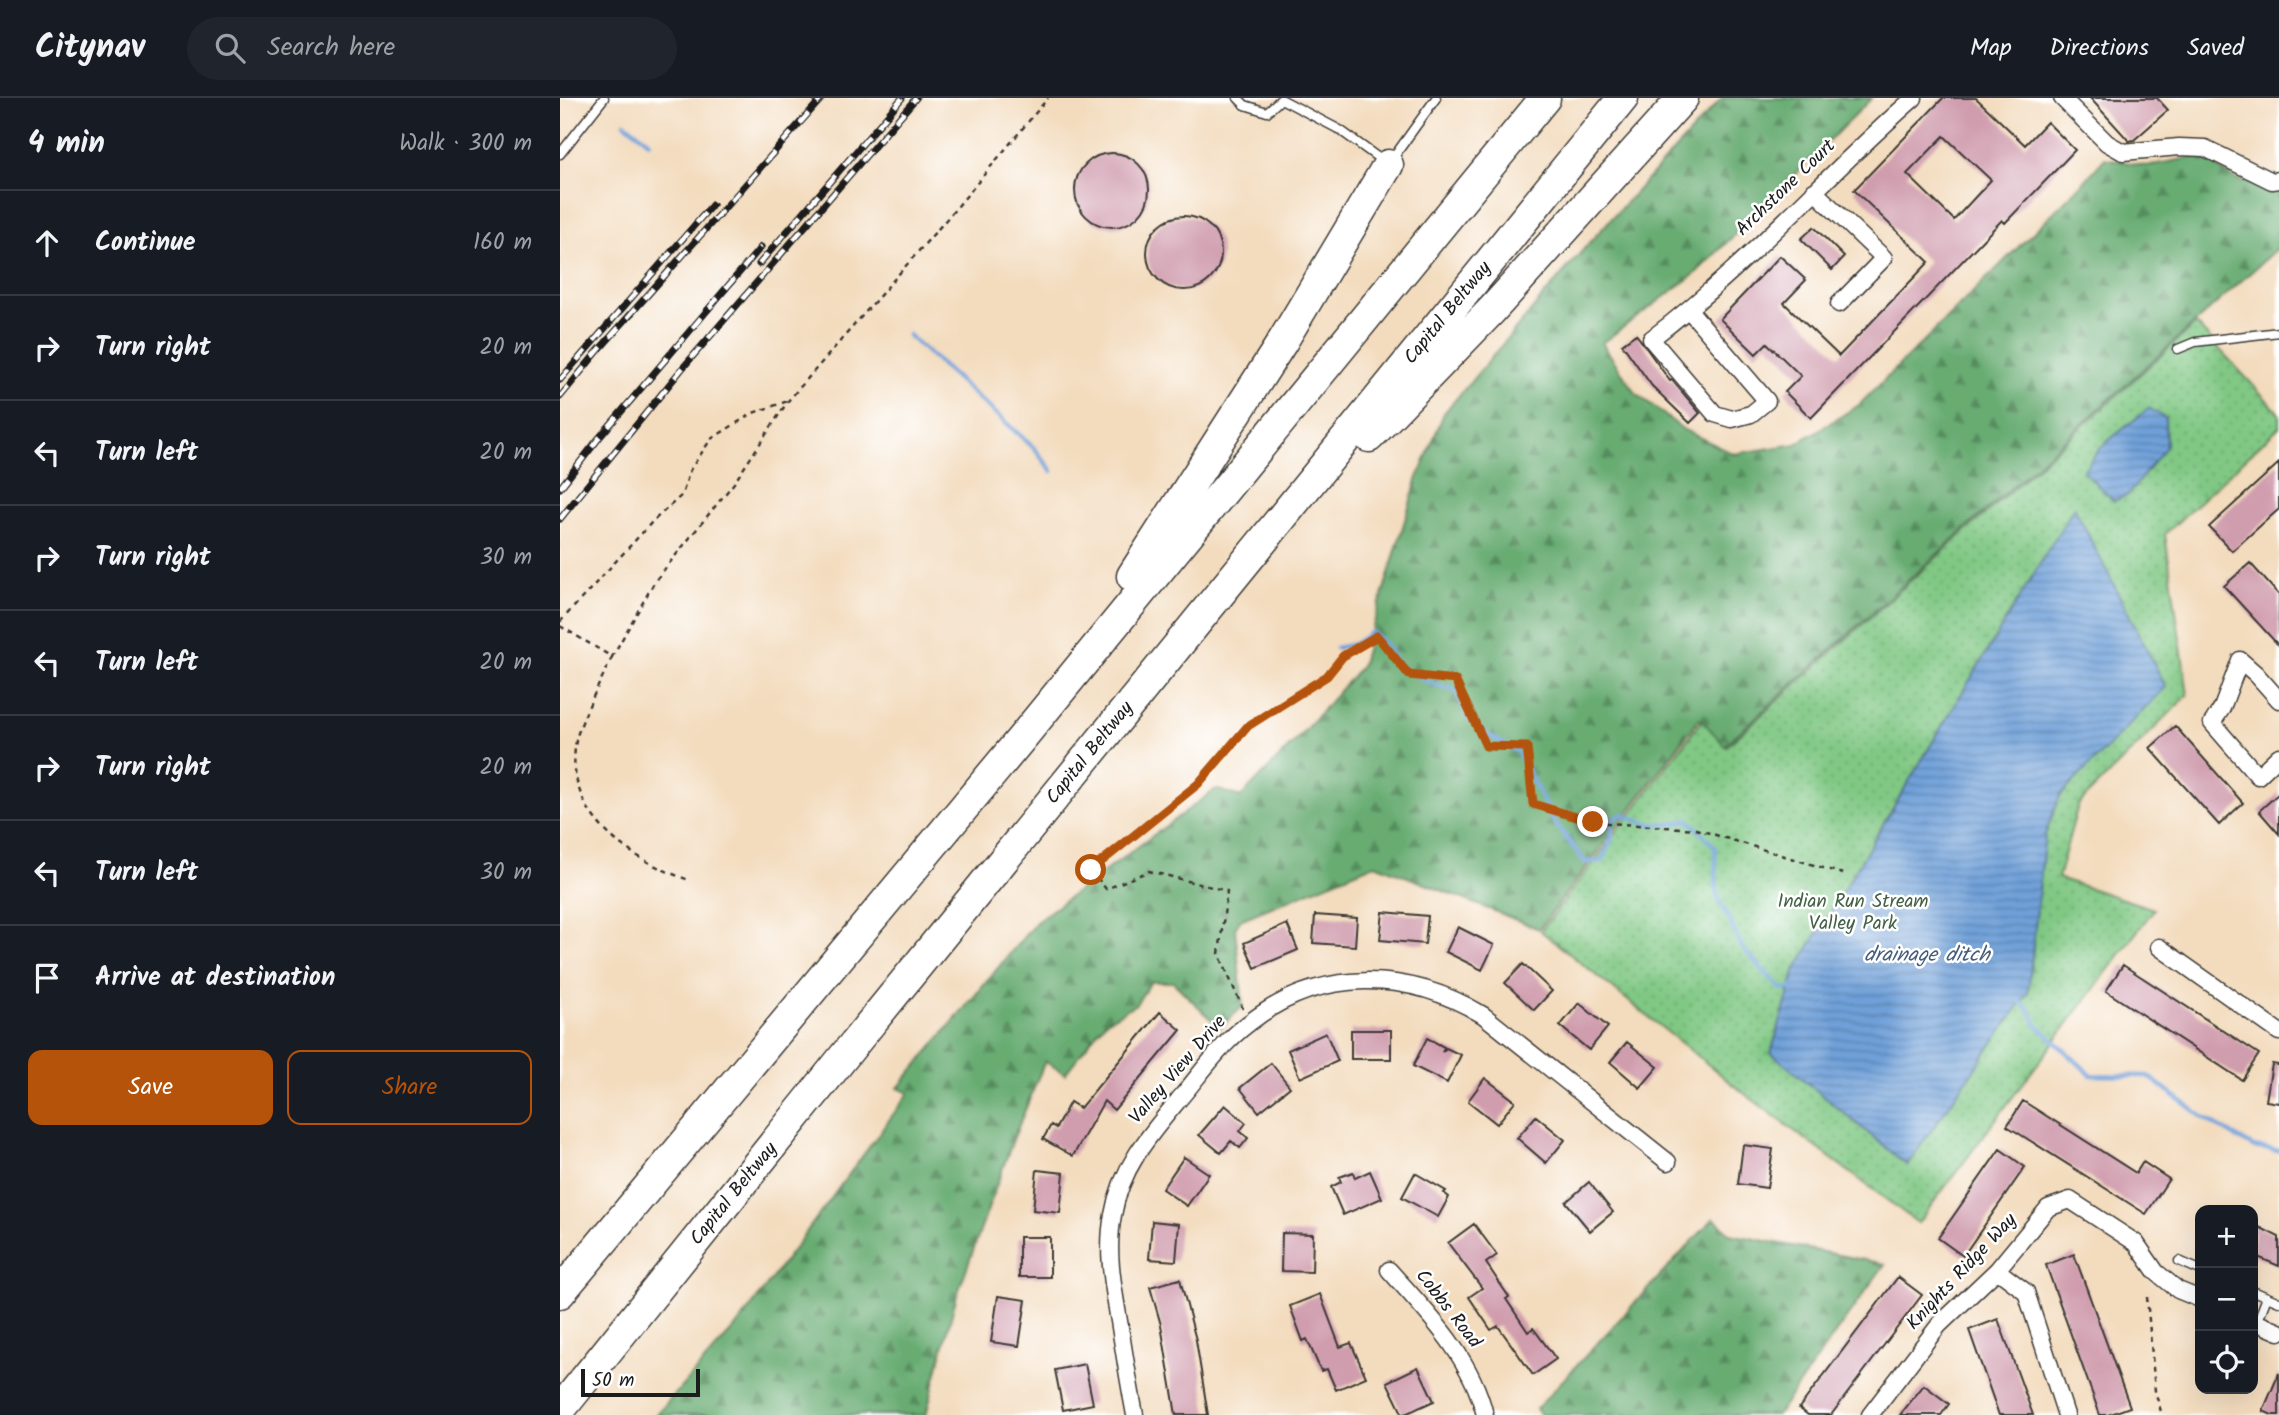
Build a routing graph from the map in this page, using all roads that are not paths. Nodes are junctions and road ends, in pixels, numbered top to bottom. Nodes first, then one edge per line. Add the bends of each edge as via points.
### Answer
1 (604, 98) edge
2 (1238, 98) edge
3 (1436, 98) edge
4 (1545, 98) edge
5 (1623, 98) edge
6 (1682, 98) edge
7 (1914, 98) edge
8 (2062, 98) edge
9 (1282, 99) edge
10 (560, 154) edge
11 (1388, 165) junction
12 (2279, 180) edge
13 (1814, 191) junction
14 (1839, 304) dead end
15 (1689, 310) junction
16 (2279, 332) edge
17 (2179, 349) dead end
18 (1219, 594) junction
19 (2279, 700) edge
20 (1021, 739) junction
21 (2279, 756) edge
22 (2159, 947) dead end
23 (2279, 1032) edge
24 (1668, 1162) dead end
25 (2179, 1261) dead end
26 (2195, 1268) edge
27 (1390, 1270) dead end
28 (1997, 1270) junction
29 (560, 1293) edge
30 (2258, 1293) edge
31 (2195, 1296) edge
32 (2267, 1297) junction
33 (2279, 1302) edge
34 (2258, 1316) edge
35 (2258, 1323) edge
36 (2279, 1332) edge
37 (560, 1409) edge
38 (1135, 1415) edge
39 (1485, 1415) edge
40 (1870, 1415) edge
41 (2066, 1415) edge

1 - 10 lane
2 - 9 lane via 1267,112
3 - 11 lane
4 - 20 highway
5 - 18 highway, Capital Beltway
6 - 18 highway via 1492,310
7 - 13 street, Archstone Court
8 - 12 street via 2107,144 2123,152 2205,148 2272,181
9 - 11 lane via 1340,130
11 - 20 highway via 1200,472
13 - 14 street via 1885,258
13 - 15 street, Archstone Court
15 - 15 street, Archstone Court via 1767,401 1751,414 1732,419 1715,414 1651,339
16 - 17 lane via 2195,342
18 - 37 highway, Capital Beltway
19 - 21 street via 2240,660 2212,723 2258,776
20 - 29 highway
22 - 23 street
24 - 38 street, Valley View Drive via 1461,1002 1387,981 1339,983 1290,998 1249,1022 1219,1052 1142,1144 1117,1197 1110,1260
25 - 26 lane
27 - 39 street, Cobbs Road via 1456,1348 1477,1387
28 - 31 street, Knights Ridge Way via 2048,1208 2070,1200 2136,1243 2157,1272 2178,1290
28 - 40 street, Knights Ridge Way via 1939,1325
28 - 41 street via 2026,1292
30 - 32 lane
32 - 33 lane
32 - 34 lane
35 - 36 street

